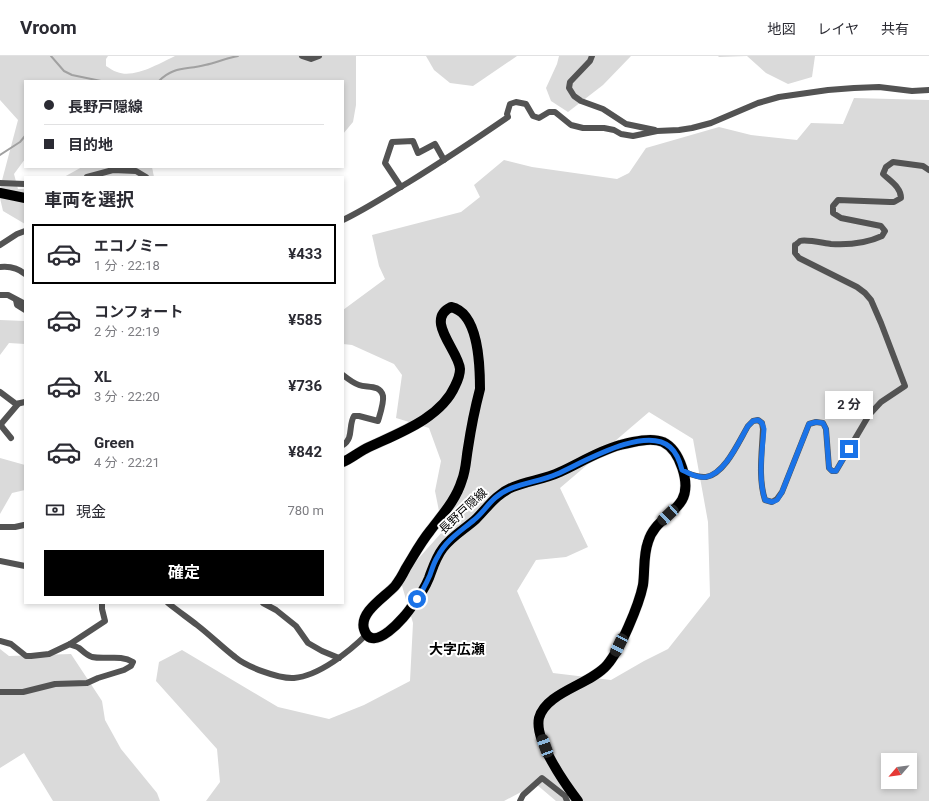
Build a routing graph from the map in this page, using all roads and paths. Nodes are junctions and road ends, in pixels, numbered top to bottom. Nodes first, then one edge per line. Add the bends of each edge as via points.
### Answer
1 (302, 56) edge
2 (319, 56) edge
3 (592, 56) edge
4 (929, 90) edge
5 (657, 131) junction
6 (444, 160) junction
7 (929, 170) edge
8 (91, 176) edge
9 (144, 176) edge
10 (0, 183) edge
11 (24, 184) edge
12 (401, 187) junction
13 (0, 193) edge
14 (24, 198) edge
15 (344, 220) edge
16 (24, 231) edge
17 (0, 246) edge
18 (0, 267) edge
19 (24, 273) edge
20 (0, 295) edge
21 (16, 300) junction
22 (24, 304) edge
23 (24, 310) edge
24 (344, 376) edge
25 (0, 392) edge
26 (24, 402) edge
27 (18, 404) junction
28 (11, 438) dead end
29 (344, 444) edge
30 (344, 461) edge
31 (682, 470) junction
32 (14, 523) dead end
33 (24, 525) edge
34 (0, 527) edge
35 (0, 561) edge
36 (24, 566) edge
37 (102, 604) edge
38 (169, 604) edge
39 (265, 604) edge
40 (366, 634) junction
41 (0, 641) edge
42 (70, 644) junction
43 (339, 658) junction
44 (0, 692) edge
45 (520, 801) edge
46 (567, 801) edge
47 (578, 801) edge

1 - 2 street via 311,59
3 - 5 street via 570,82 569,88 574,96 603,109 626,124
4 - 5 street via 854,88 780,97 758,103 712,123 679,130
5 - 6 street via 633,136 604,128 583,128 571,125 555,112 549,112 539,118 533,116 526,104 516,102 510,104 508,117
6 - 12 street
6 - 12 street via 435,144 418,153 413,141 392,142 385,163
7 - 31 street via 923,166 893,162 886,167 883,174 897,187 901,198 894,202 838,200 833,206 833,213 840,218 881,226 885,231 882,236 850,244 799,241 795,245 795,253 799,258 857,286 871,300 905,386 881,402 869,415 836,471 829,468 826,429 823,423 809,424 782,492 777,500 765,500 761,473 764,429 758,420 748,426 726,463 715,474 705,477
8 - 9 street via 113,170 136,171
10 - 11 street
12 - 15 street
13 - 14 main road
16 - 17 street
18 - 19 street via 7,266
20 - 21 street via 8,295
21 - 22 street
21 - 23 street via 17,306
24 - 29 street via 360,386 374,387 383,397 378,421 354,416 350,438
25 - 27 street
26 - 27 street
27 - 28 street via 1,424
30 - 40 main road, 長野戸隠線 via 441,407 455,386 460,369 440,324 442,314 451,308 463,314 472,328 479,363 480,389 463,479 452,503 416,551 400,579 364,618
31 - 40 main road, 長野戸隠線 via 676,454 669,446 655,440 645,441 621,445 598,453 556,474 506,490 444,547 423,589 399,622 382,636 373,638
31 - 47 main road, 長野戸隠線 via 685,482 684,496 652,530 646,550 640,598 615,654 598,674 554,699 540,716 540,733 551,760
32 - 33 street
33 - 34 street
35 - 36 street
37 - 42 street via 105,621
38 - 43 street via 236,659 275,676 295,678 309,674
39 - 43 street via 296,626 308,643
40 - 43 street
41 - 42 street via 11,644 26,656 50,654
42 - 44 street via 93,657 128,658 133,662 124,670 88,683 55,684 23,692
45 - 46 street via 542,778 565,796

